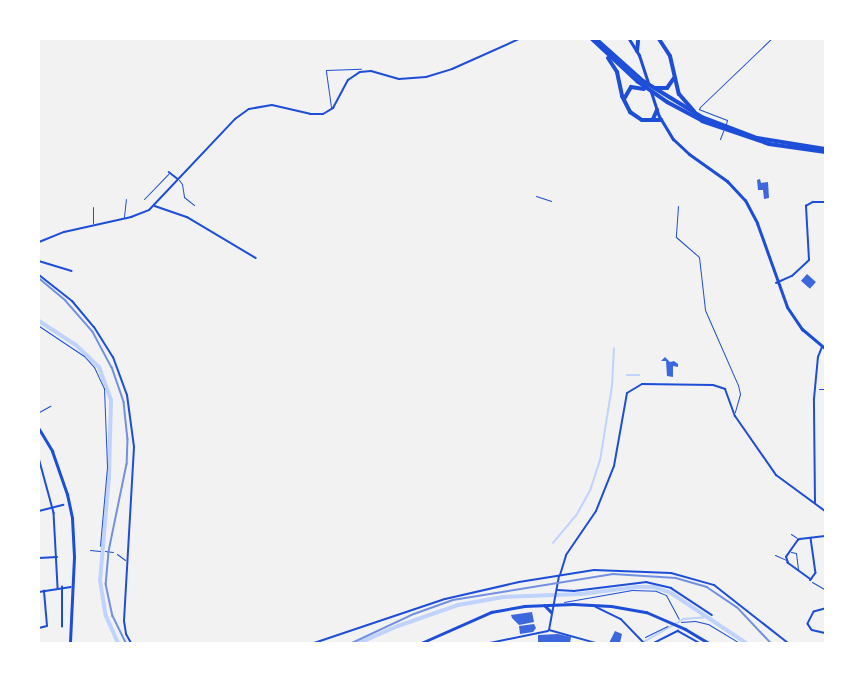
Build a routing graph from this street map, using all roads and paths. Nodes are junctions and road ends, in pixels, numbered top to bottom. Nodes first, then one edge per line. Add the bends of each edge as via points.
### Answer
1 (519, 39) edge
2 (594, 39) edge
3 (659, 39) edge
4 (771, 39) edge
5 (630, 40) edge
6 (638, 40) edge
7 (603, 50) junction
8 (637, 51) junction
9 (363, 71) junction
10 (674, 74) junction
11 (645, 80) junction
12 (653, 95) junction
13 (623, 100) junction
14 (332, 109) junction
15 (657, 110) junction
16 (702, 117) junction
17 (653, 119) junction
18 (661, 120) junction
19 (645, 121) junction
20 (721, 138) dead end
21 (825, 150) edge
22 (169, 173) joint
23 (179, 180) junction
24 (536, 196) dead end
25 (126, 199) dead end
26 (144, 199) dead end
27 (551, 201) dead end
28 (825, 202) edge
29 (194, 205) dead end
30 (154, 206) junction
31 (678, 206) dead end
32 (93, 207) dead end
33 (124, 219) junction
34 (93, 224) junction
35 (39, 242) edge
36 (256, 258) dead end
37 (39, 261) edge
38 (71, 271) dead end
39 (39, 275) edge
40 (776, 283) junction
41 (39, 326) edge
42 (824, 347) edge
43 (819, 389) dead end
44 (825, 389) edge
45 (50, 406) dead end
46 (39, 412) edge
47 (733, 413) junction
48 (39, 429) edge
49 (39, 458) edge
50 (815, 503) junction
51 (63, 505) dead end
52 (53, 508) junction
53 (824, 509) edge
54 (39, 511) edge
55 (791, 534) dead end
56 (825, 536) edge
57 (811, 538) junction
58 (798, 540) junction
59 (90, 550) dead end
60 (100, 550) joint
61 (106, 551) dead end
62 (789, 552) junction
63 (117, 554) joint
64 (775, 555) dead end
65 (58, 557) junction
66 (39, 558) edge
67 (786, 560) junction
68 (127, 562) junction
69 (799, 571) junction
70 (560, 575) junction
71 (811, 580) junction
72 (62, 587) junction
73 (72, 587) junction
74 (58, 588) junction
75 (824, 589) edge
76 (556, 590) junction
77 (44, 591) junction
78 (39, 592) edge
79 (543, 604) junction
80 (553, 604) junction
81 (563, 604) junction
82 (586, 604) junction
83 (825, 609) edge
84 (551, 612) junction
85 (712, 615) dead end
86 (679, 621) junction
87 (671, 623) junction
88 (62, 627) dead end
89 (39, 628) edge
90 (549, 630) junction
91 (825, 633) edge
92 (642, 639) junction
93 (69, 643) edge
94 (131, 643) edge
95 (314, 643) edge
96 (421, 643) edge
97 (490, 643) edge
98 (596, 643) edge
99 (644, 643) edge
100 (654, 643) edge
101 (700, 643) edge
102 (708, 643) edge
103 (740, 643) edge
104 (788, 643) edge

1 - 9 street via 426,77 399,79
2 - 7 highway
2 - 11 highway
3 - 10 highway via 670,56
4 - 20 lane via 700,107 699,110 727,122
5 - 6 highway
5 - 8 main road
6 - 8 highway
7 - 12 highway
7 - 13 highway via 616,70
8 - 11 main road
9 - 14 street via 348,80
9 - 14 lane via 326,70
10 - 11 highway via 665,89
10 - 16 highway via 681,97
11 - 12 main road
11 - 16 highway
12 - 13 highway via 632,87
12 - 15 main road
12 - 21 highway via 733,134 781,147
13 - 19 highway via 633,115
14 - 23 street via 317,114 276,105 249,109
15 - 17 highway
15 - 18 main road
16 - 21 highway via 763,139
17 - 18 highway
17 - 19 highway
18 - 19 highway
18 - 40 main road via 673,139 745,200 758,223
22 - 23 street
22 - 26 lane
23 - 29 lane via 184,198
23 - 30 street
24 - 27 path
25 - 33 lane
28 - 40 street via 810,202 806,206 808,260 792,276
30 - 33 street
30 - 36 street via 187,217
31 - 47 lane via 676,237 699,256 705,310 738,385 740,394
32 - 34 lane
33 - 34 street
34 - 35 street
37 - 38 street
39 - 68 street via 72,302 101,337 121,376 134,447
40 - 42 main road via 794,319
41 - 60 path via 84,356 104,388 107,467
42 - 50 street via 818,357 814,399
43 - 44 lane
45 - 46 lane
47 - 50 street via 779,479
47 - 70 street via 723,387 674,382 642,384 628,391 615,466 596,511 566,555
48 - 73 main road via 51,447 69,504
49 - 52 street
50 - 53 street
51 - 52 street
52 - 54 street
52 - 65 street
55 - 58 lane
56 - 57 street
57 - 58 street
57 - 71 street via 816,573
58 - 62 street
59 - 60 lane
61 - 63 path
62 - 67 street
62 - 69 lane via 796,553
63 - 68 lane
64 - 67 lane
65 - 66 street
65 - 74 street
67 - 69 street
68 - 94 street via 124,621
69 - 71 street
70 - 76 street
70 - 95 street via 445,598
70 - 104 street via 616,570 671,573 714,585
71 - 75 lane
72 - 73 street
72 - 74 street
72 - 88 street
73 - 93 main road
74 - 77 street
76 - 80 street
76 - 85 street via 646,582 671,588
77 - 78 street
77 - 89 street via 47,624
79 - 80 main road
79 - 84 main road
79 - 96 main road via 491,612
80 - 81 main road
80 - 84 street
81 - 82 main road
81 - 86 lane via 580,597 649,590 666,595
82 - 87 main road via 635,609
82 - 92 street via 620,618
83 - 91 street via 814,612 808,624 812,630
84 - 90 street
86 - 87 main road
86 - 102 main road
86 - 103 lane via 708,624
87 - 92 path
90 - 97 street
90 - 98 street
92 - 99 street
100 - 101 street via 678,631

